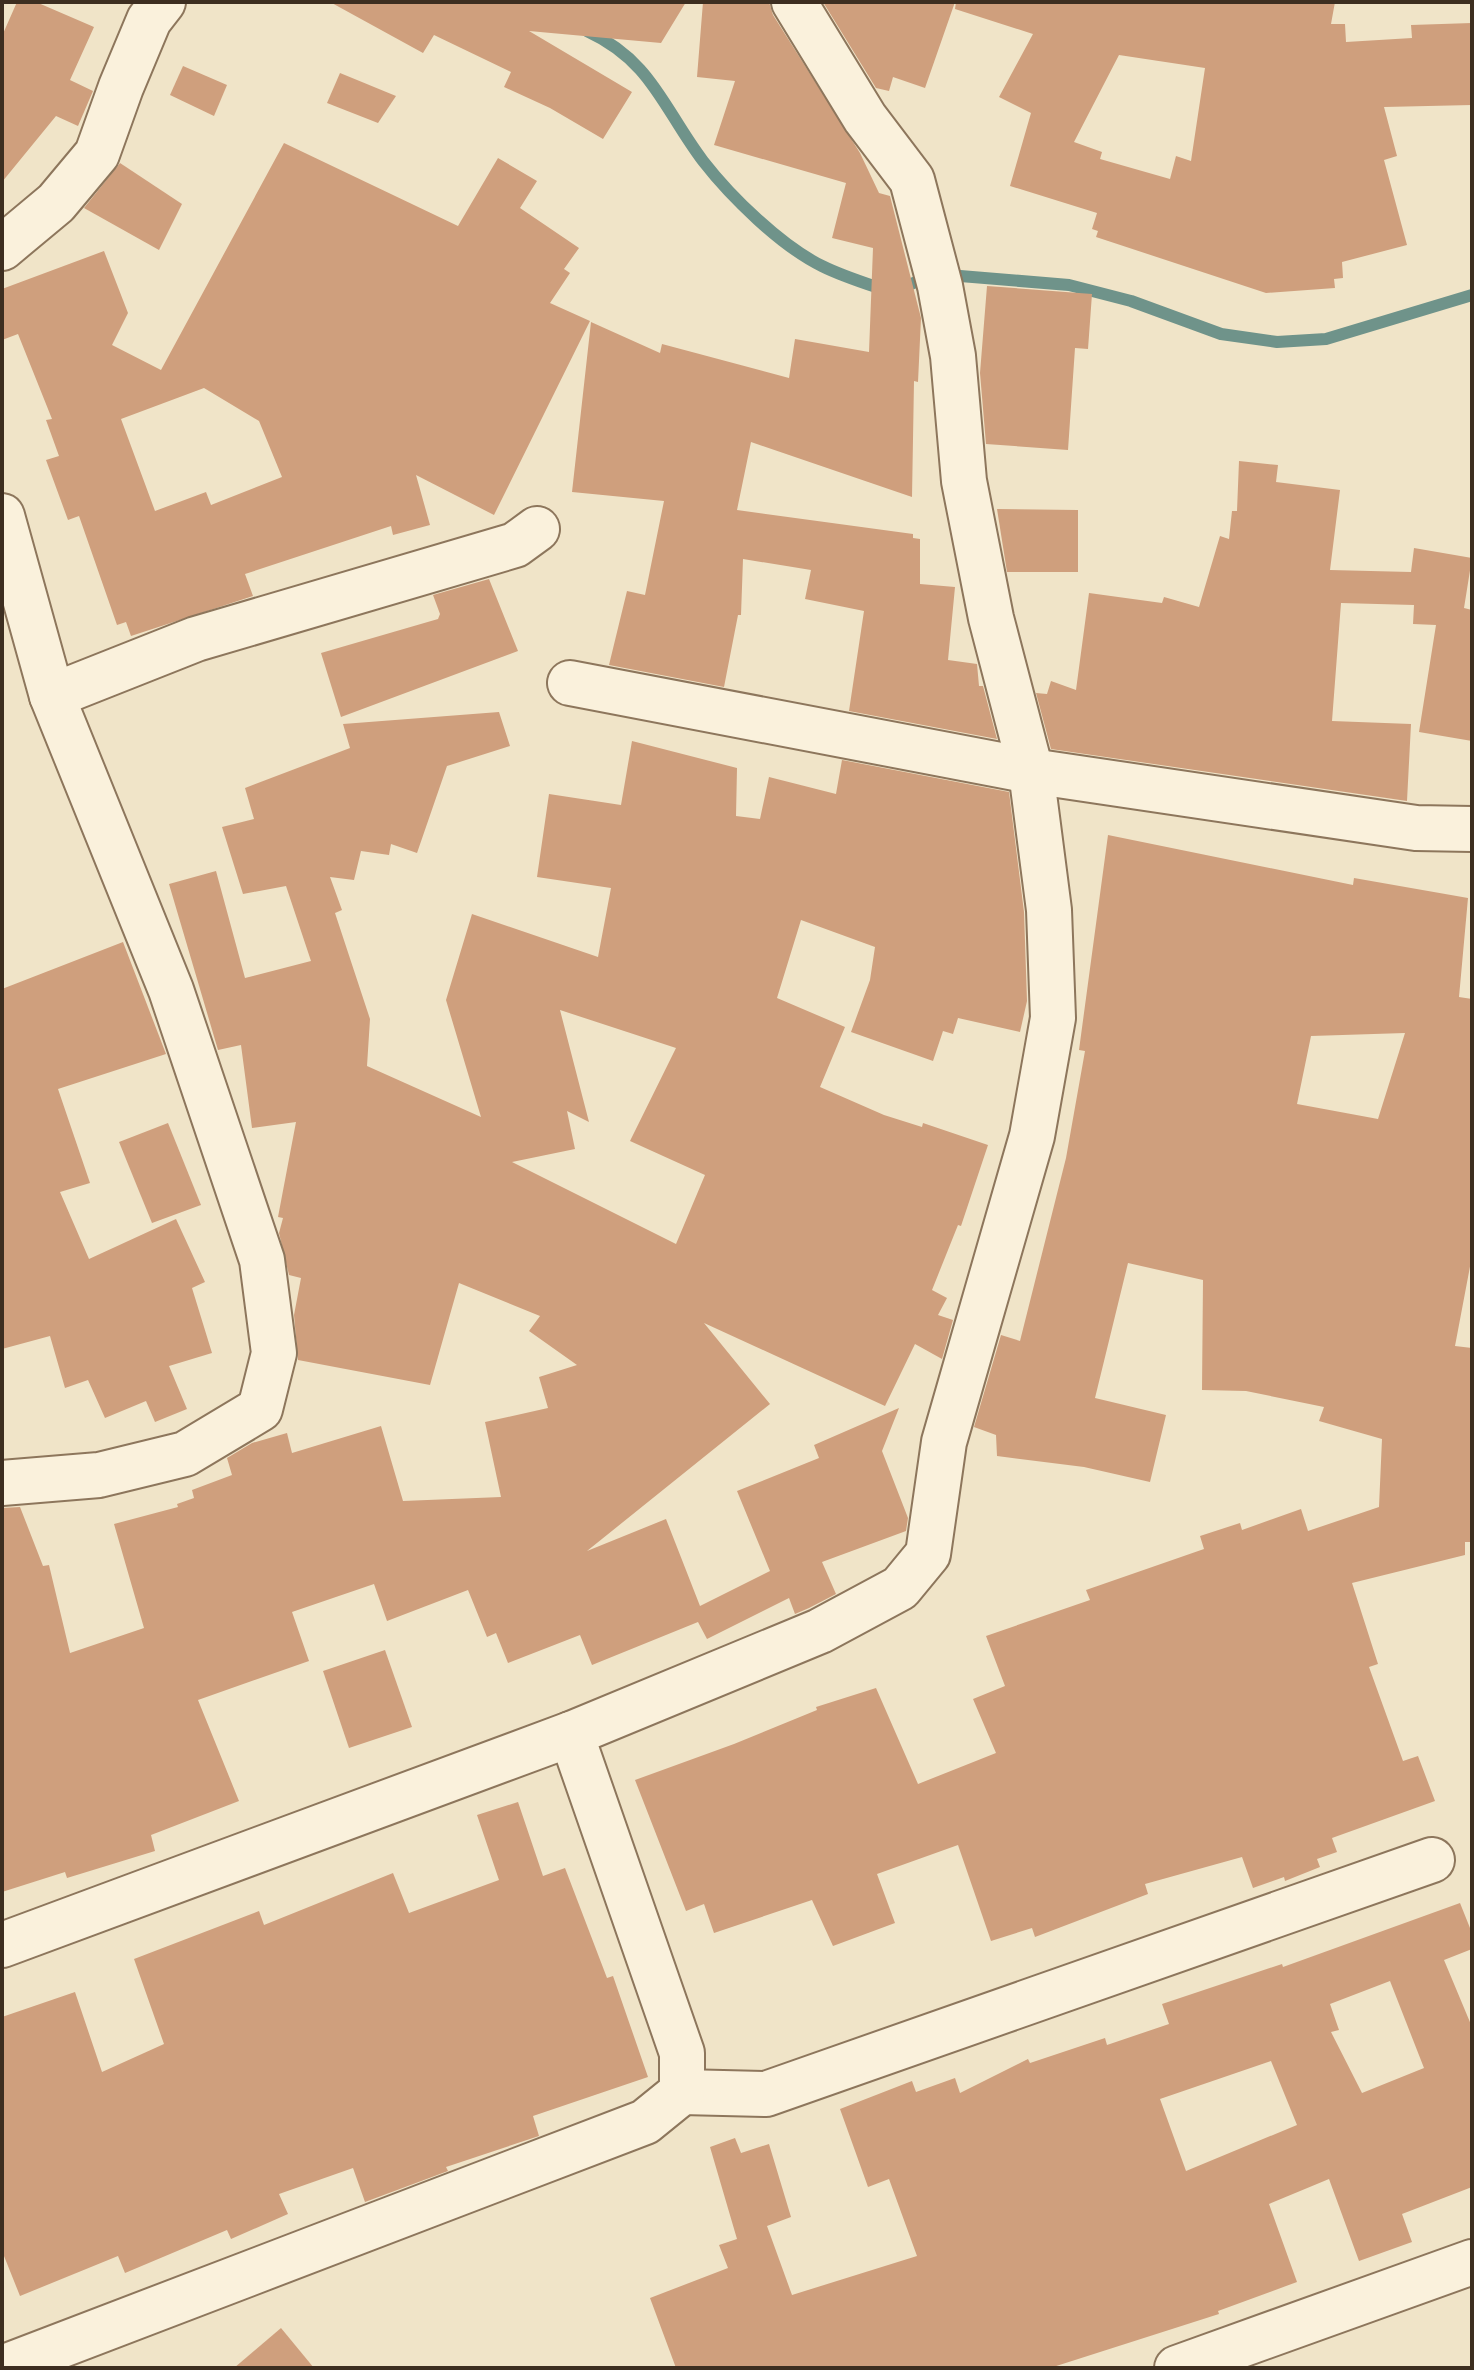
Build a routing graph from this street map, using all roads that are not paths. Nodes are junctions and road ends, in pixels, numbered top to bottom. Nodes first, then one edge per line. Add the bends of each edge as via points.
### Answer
1 (163, 2) edge
2 (794, 2) edge
3 (2, 248) edge
4 (2, 516) edge
5 (537, 529) dead end
6 (570, 683) dead end
7 (52, 696) junction
8 (1031, 771) junction
9 (1472, 829) edge
10 (2, 1483) edge
11 (571, 1734) junction
12 (1432, 1860) dead end
13 (2, 1945) edge
14 (682, 2092) junction
15 (1472, 2262) edge
16 (2, 2368) edge
17 (1177, 2368) edge

1 - 3 street via 149,20 97,154 56,203
2 - 8 street via 865,118 912,180 945,308 964,481 991,618
4 - 7 street
5 - 7 street via 515,545 196,639
6 - 8 street
7 - 10 street via 171,990 257,1245 274,1353 260,1409 185,1454 99,1475
8 - 9 street via 1416,828
8 - 11 street via 1049,910 1053,1018 1032,1136 944,1442 928,1554 900,1588 820,1631
11 - 13 street
11 - 14 street via 682,2053
12 - 14 street via 766,2094
14 - 16 street via 645,2122
15 - 17 street

